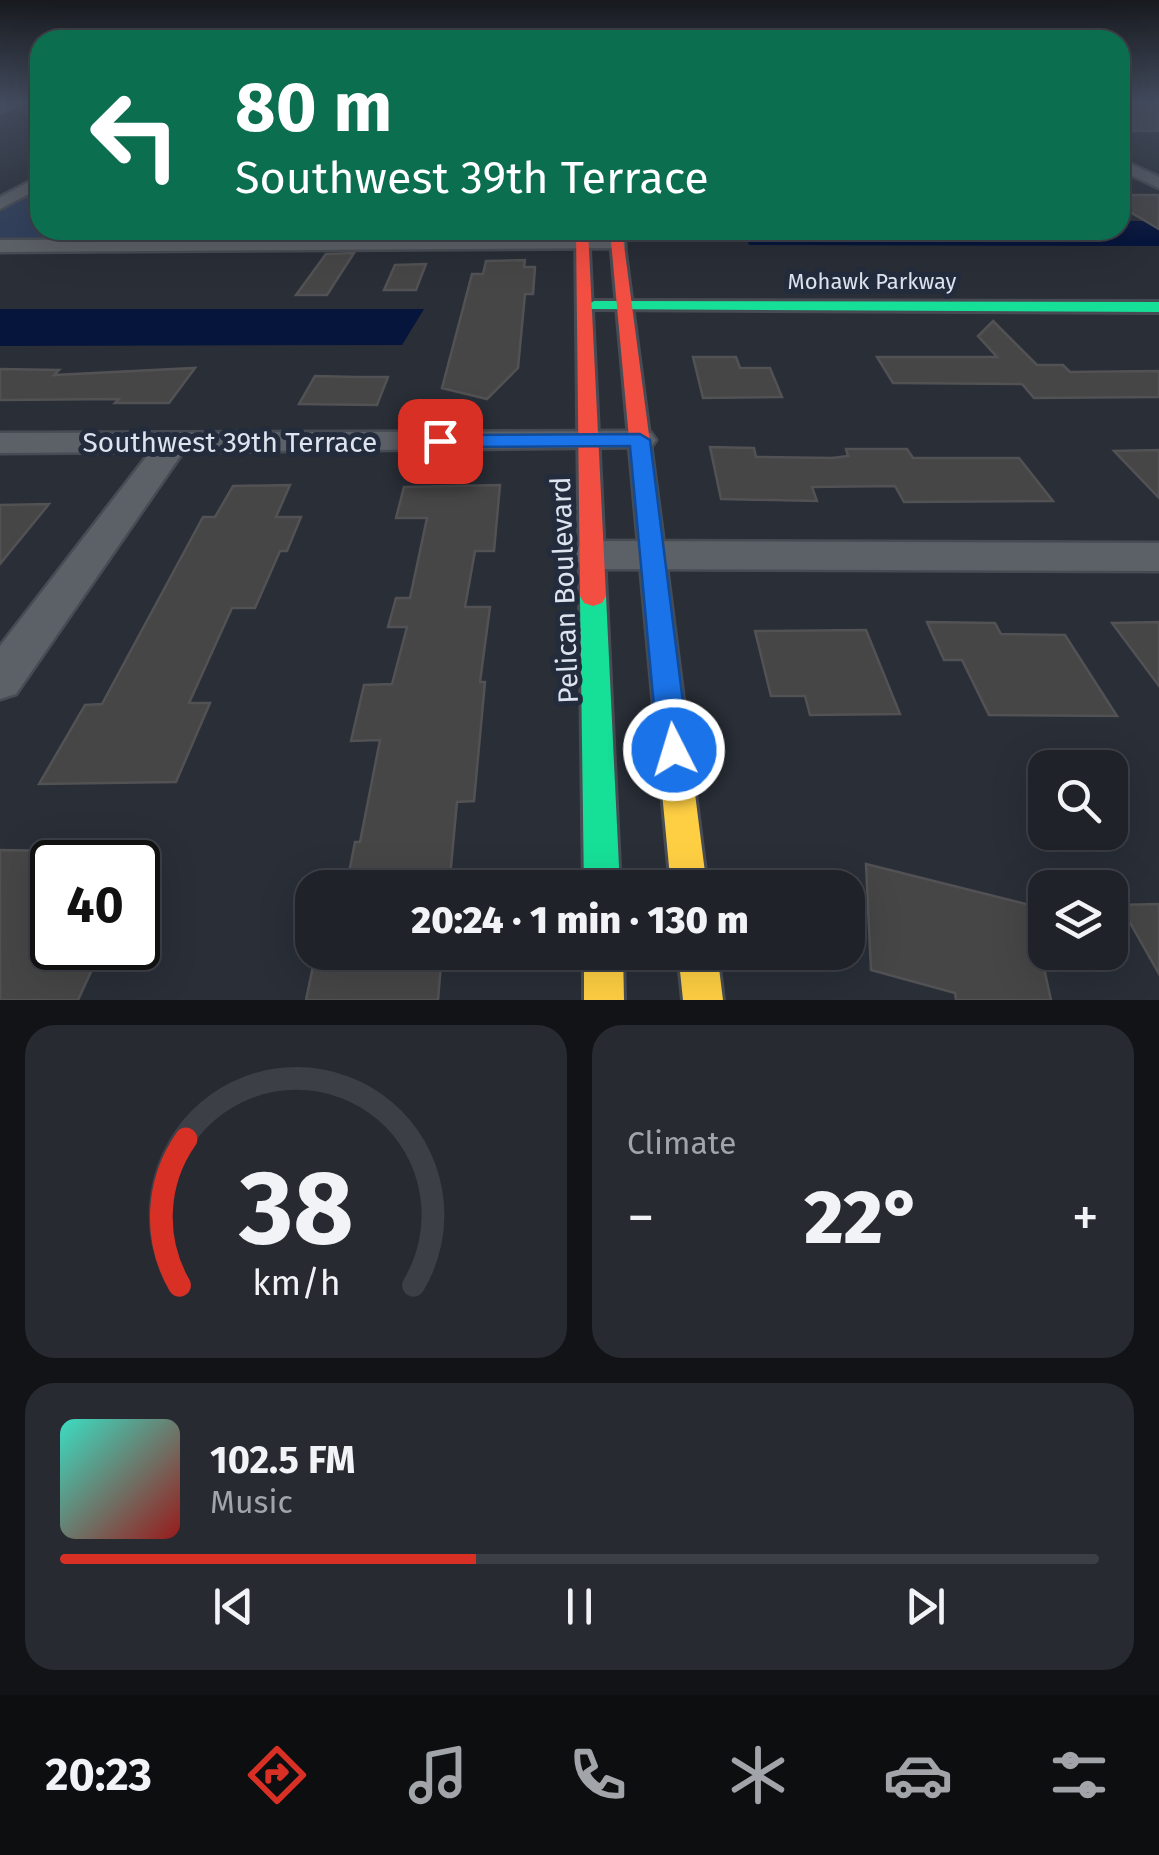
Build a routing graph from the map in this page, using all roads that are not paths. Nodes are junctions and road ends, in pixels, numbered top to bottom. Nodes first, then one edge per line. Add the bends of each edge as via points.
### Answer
1 (1130, 169) edge
2 (1130, 182) edge
3 (1157, 183) edge
4 (30, 187) edge
5 (0, 204) edge
6 (388, 240) edge
7 (582, 240) edge
8 (617, 240) edge
9 (0, 246) edge
10 (1159, 306) edge
11 (585, 315) junction
12 (627, 315) junction
13 (1159, 325) edge
14 (640, 440) junction
15 (589, 441) junction
16 (0, 443) edge
17 (172, 444) junction
18 (593, 555) junction
19 (652, 556) junction
20 (1159, 558) edge
21 (0, 680) edge
22 (602, 870) edge
23 (688, 870) edge
24 (603, 970) edge
25 (699, 970) edge
26 (604, 1000) edge
27 (702, 1000) edge

1 - 3 street
2 - 3 street
4 - 5 street
6 - 9 street
7 - 11 street, Pelican Boulevard
8 - 12 street
10 - 12 street, Mohawk Parkway
11 - 12 street, Mohawk Parkway
11 - 15 street, Pelican Boulevard
12 - 13 street, Mohawk Parkway
12 - 14 street
14 - 15 street, Southwest 39th Terrace
14 - 19 street
15 - 17 street, Southwest 39th Terrace
15 - 18 street, Pelican Boulevard
16 - 17 street, Southwest 39th Terrace
17 - 21 street
18 - 19 street
18 - 22 street, Pelican Boulevard
19 - 20 street
19 - 23 street
24 - 26 street
25 - 27 street

